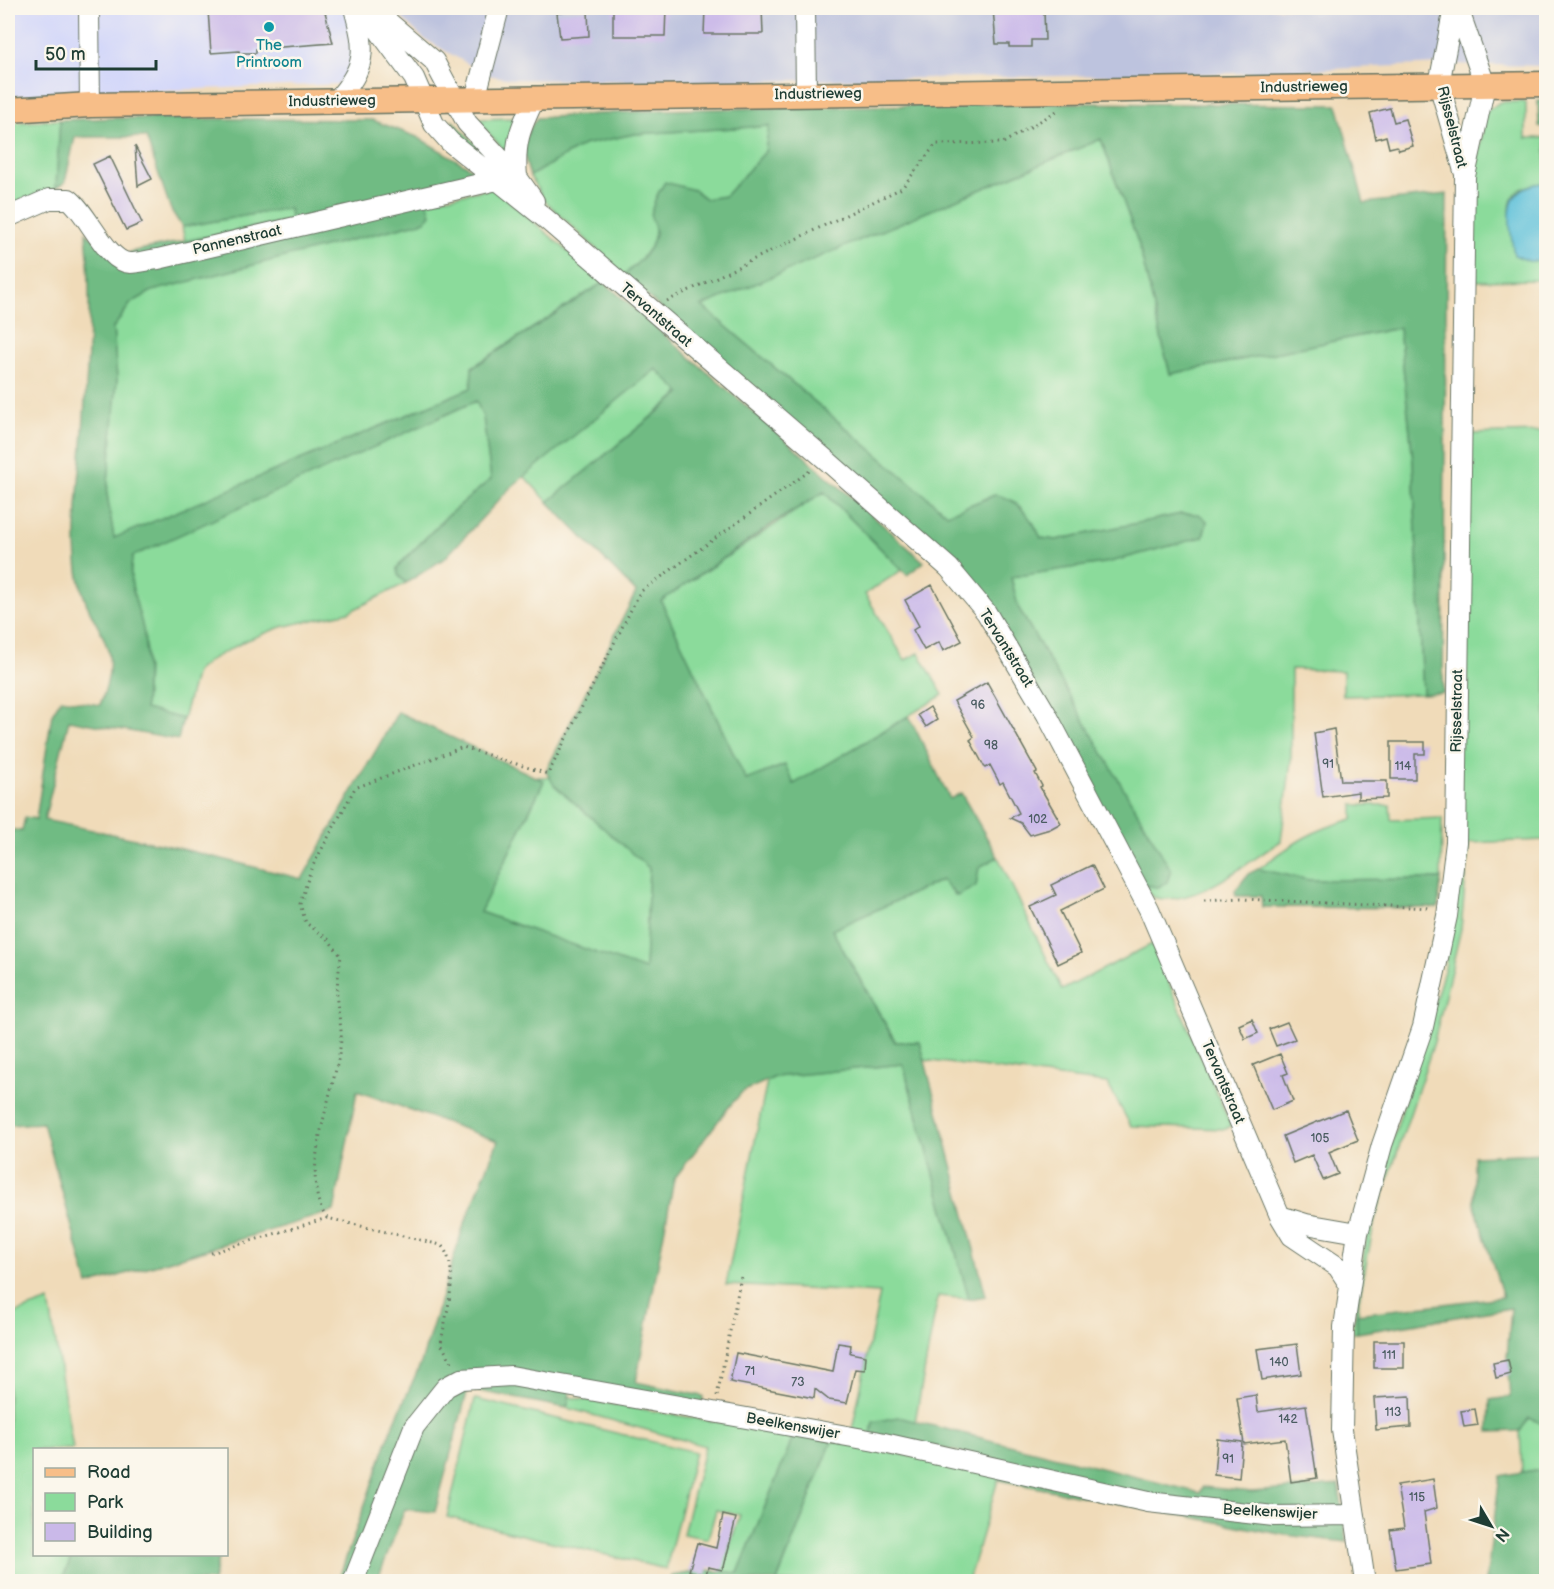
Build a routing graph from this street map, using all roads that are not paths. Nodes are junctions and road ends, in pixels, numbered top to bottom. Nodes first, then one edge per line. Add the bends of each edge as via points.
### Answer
1 (89, 8) edge
2 (354, 8) edge
3 (362, 8) edge
4 (372, 8) edge
5 (499, 8) edge
6 (805, 8) edge
7 (1454, 8) edge
8 (1458, 8) edge
9 (1439, 84) junction
10 (1546, 84) edge
11 (1485, 85) junction
12 (806, 94) junction
13 (535, 98) junction
14 (422, 100) junction
15 (466, 100) junction
16 (336, 101) junction
17 (90, 105) junction
18 (8, 110) edge
19 (1465, 176) junction
20 (517, 177) junction
21 (497, 180) junction
22 (8, 216) edge
23 (546, 219) junction
24 (1280, 1216) junction
25 (1358, 1233) junction
26 (1349, 1284) junction
27 (1355, 1515) junction
28 (353, 1581) edge
29 (1365, 1581) edge

1 - 17 street
2 - 16 street via 362,38 362,62 352,83
3 - 14 street, Tervantstraat via 414,78
4 - 15 street, Tervantstraat via 434,61
5 - 15 street
6 - 12 street
7 - 9 street, Rijsselstraat
8 - 11 street
9 - 11 main road, Industrieweg
9 - 12 main road, Industrieweg
9 - 19 street, Rijsselstraat
10 - 11 main road, Industrieweg
11 - 19 street, Rijsselstraat
12 - 13 main road, Industrieweg
13 - 15 main road, Industrieweg
13 - 20 street via 519,132 515,152
14 - 15 main road, Industrieweg
14 - 16 main road, Industrieweg
14 - 21 street, Tervantstraat via 434,124 450,142
15 - 20 street, Tervantstraat via 467,123
16 - 17 main road, Industrieweg
17 - 18 main road, Industrieweg
19 - 25 street, Rijsselstraat via 1456,842 1448,908 1423,1027 1382,1145
20 - 23 street, Tervantstraat
21 - 22 street, Pannenstraat via 128,264 112,255 69,199 49,199
21 - 23 street, Tervantstraat
23 - 24 street, Tervantstraat via 949,568 986,612 1017,662 1149,909
24 - 25 street
24 - 26 street, Tervantstraat via 1292,1236 1338,1267
25 - 26 street
26 - 27 street via 1342,1430
27 - 28 street, Beelkenswijer via 1274,1515 1148,1502 875,1441 511,1376 462,1378 446,1387 414,1427
27 - 29 street

